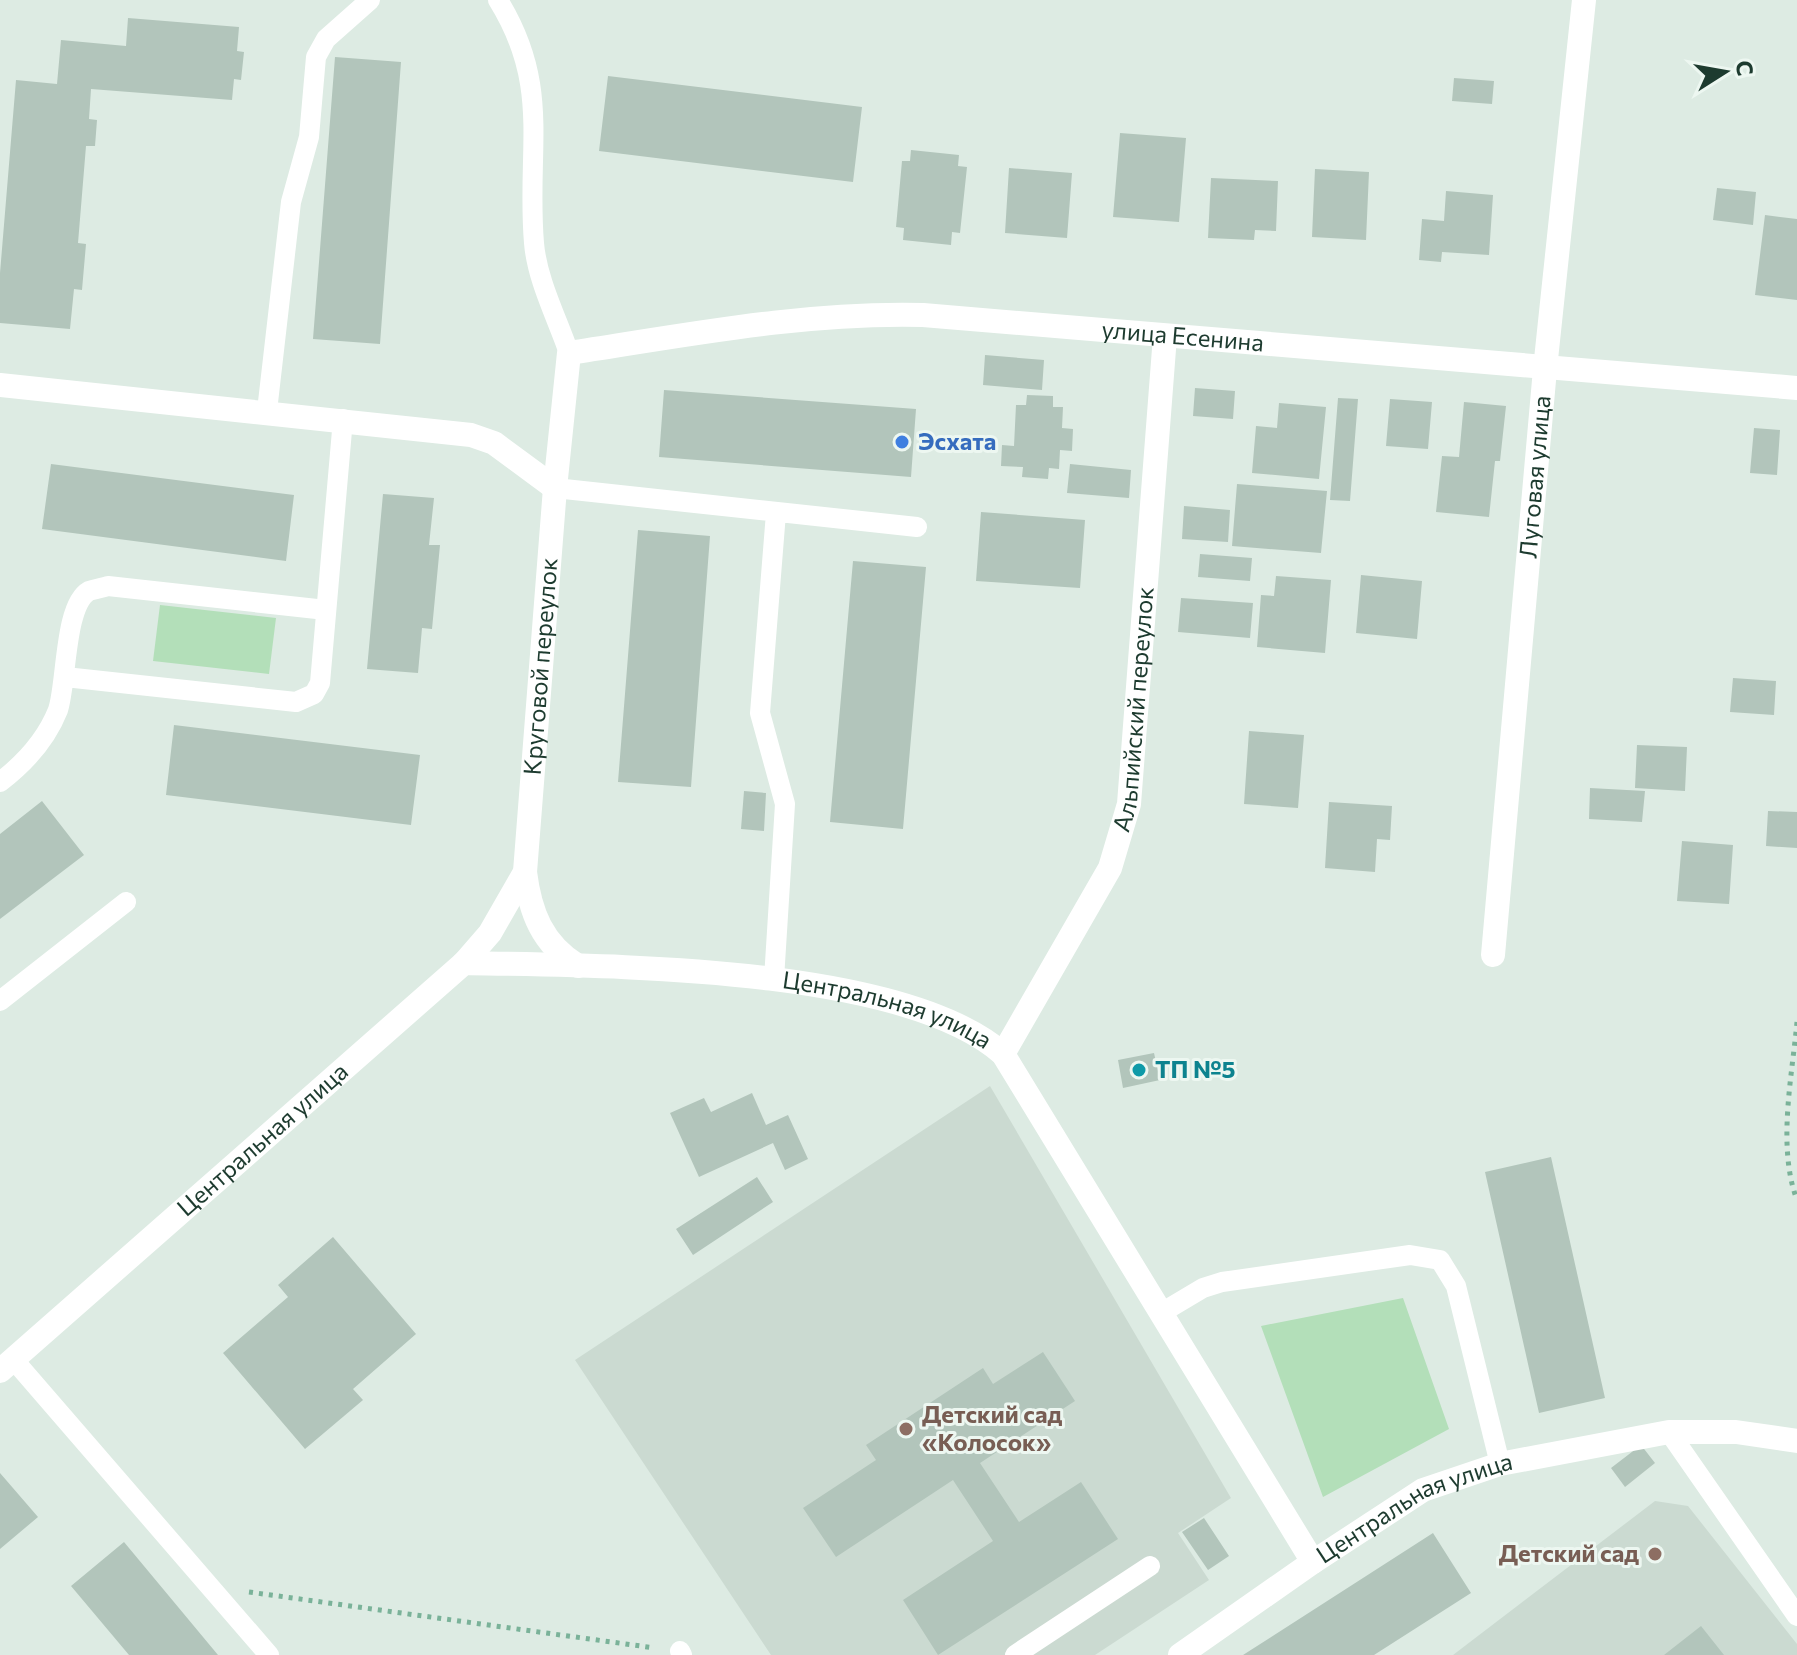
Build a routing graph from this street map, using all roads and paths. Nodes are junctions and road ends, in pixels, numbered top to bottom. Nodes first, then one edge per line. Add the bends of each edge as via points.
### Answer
1 (370, 0) edge
2 (498, 0) edge
3 (1584, 0) edge
4 (1165, 336) junction
5 (569, 353) junction
6 (1545, 369) junction
7 (0, 385) edge
8 (1797, 388) edge
9 (267, 411) junction
10 (343, 419) junction
11 (555, 488) junction
12 (776, 513) junction
13 (917, 527) dead end
14 (326, 610) junction
15 (65, 677) junction
16 (0, 782) edge
17 (525, 872) junction
18 (126, 902) dead end
19 (1493, 955) dead end
20 (464, 963) junction
21 (579, 966) junction
22 (774, 979) junction
23 (0, 1001) edge
24 (1797, 1022) edge
25 (1003, 1054) junction
26 (1797, 1200) edge
27 (1161, 1313) junction
28 (4, 1357) edge
29 (1669, 1432) junction
30 (1797, 1441) edge
31 (1500, 1464) junction
32 (1313, 1562) junction
33 (1150, 1566) dead end
34 (212, 1587) junction
35 (1797, 1616) edge
36 (1040, 1648) edge
37 (681, 1653) edge
38 (269, 1655) edge
39 (1015, 1655) edge
40 (1180, 1655) edge

1 - 9 lane via 326,39 316,57 309,137 291,202
2 - 5 lane via 530,72 534,247
3 - 6 street, Луговая улица
4 - 5 street, улица Есенина via 860,313
4 - 6 street, улица Есенина
4 - 25 street, Альпийский переулок via 1129,804 1110,868
5 - 11 street, Круговой переулок
6 - 8 street, улица Есенина
6 - 19 street, Луговая улица
7 - 9 street
9 - 10 street
10 - 11 street via 471,435 494,443
10 - 14 lane
11 - 12 lane
11 - 17 street, Круговой переулок
12 - 13 lane
12 - 22 lane via 760,713 785,804
14 - 15 lane via 108,586 87,592 76,607
14 - 15 lane via 320,683 314,694 296,702
15 - 16 lane via 49,728
17 - 20 street, Круговой переулок via 490,933
17 - 21 street via 538,925 560,955
18 - 23 lane
20 - 21 street, Центральная улица
20 - 28 street, Центральная улица
21 - 22 street, Центральная улица
22 - 25 street, Центральная улица via 860,995 956,1022
24 - 26 path via 1788,1130 1791,1185
25 - 27 street, Центральная улица
27 - 31 lane via 1222,1282 1410,1255 1440,1260 1456,1286
27 - 32 street, Центральная улица
28 - 34 lane
29 - 30 street, Центральная улица via 1736,1432
29 - 31 street, Центральная улица
29 - 35 lane
31 - 32 street, Центральная улица via 1423,1490
32 - 40 street
33 - 36 lane
34 - 37 path
34 - 38 lane
36 - 39 lane

